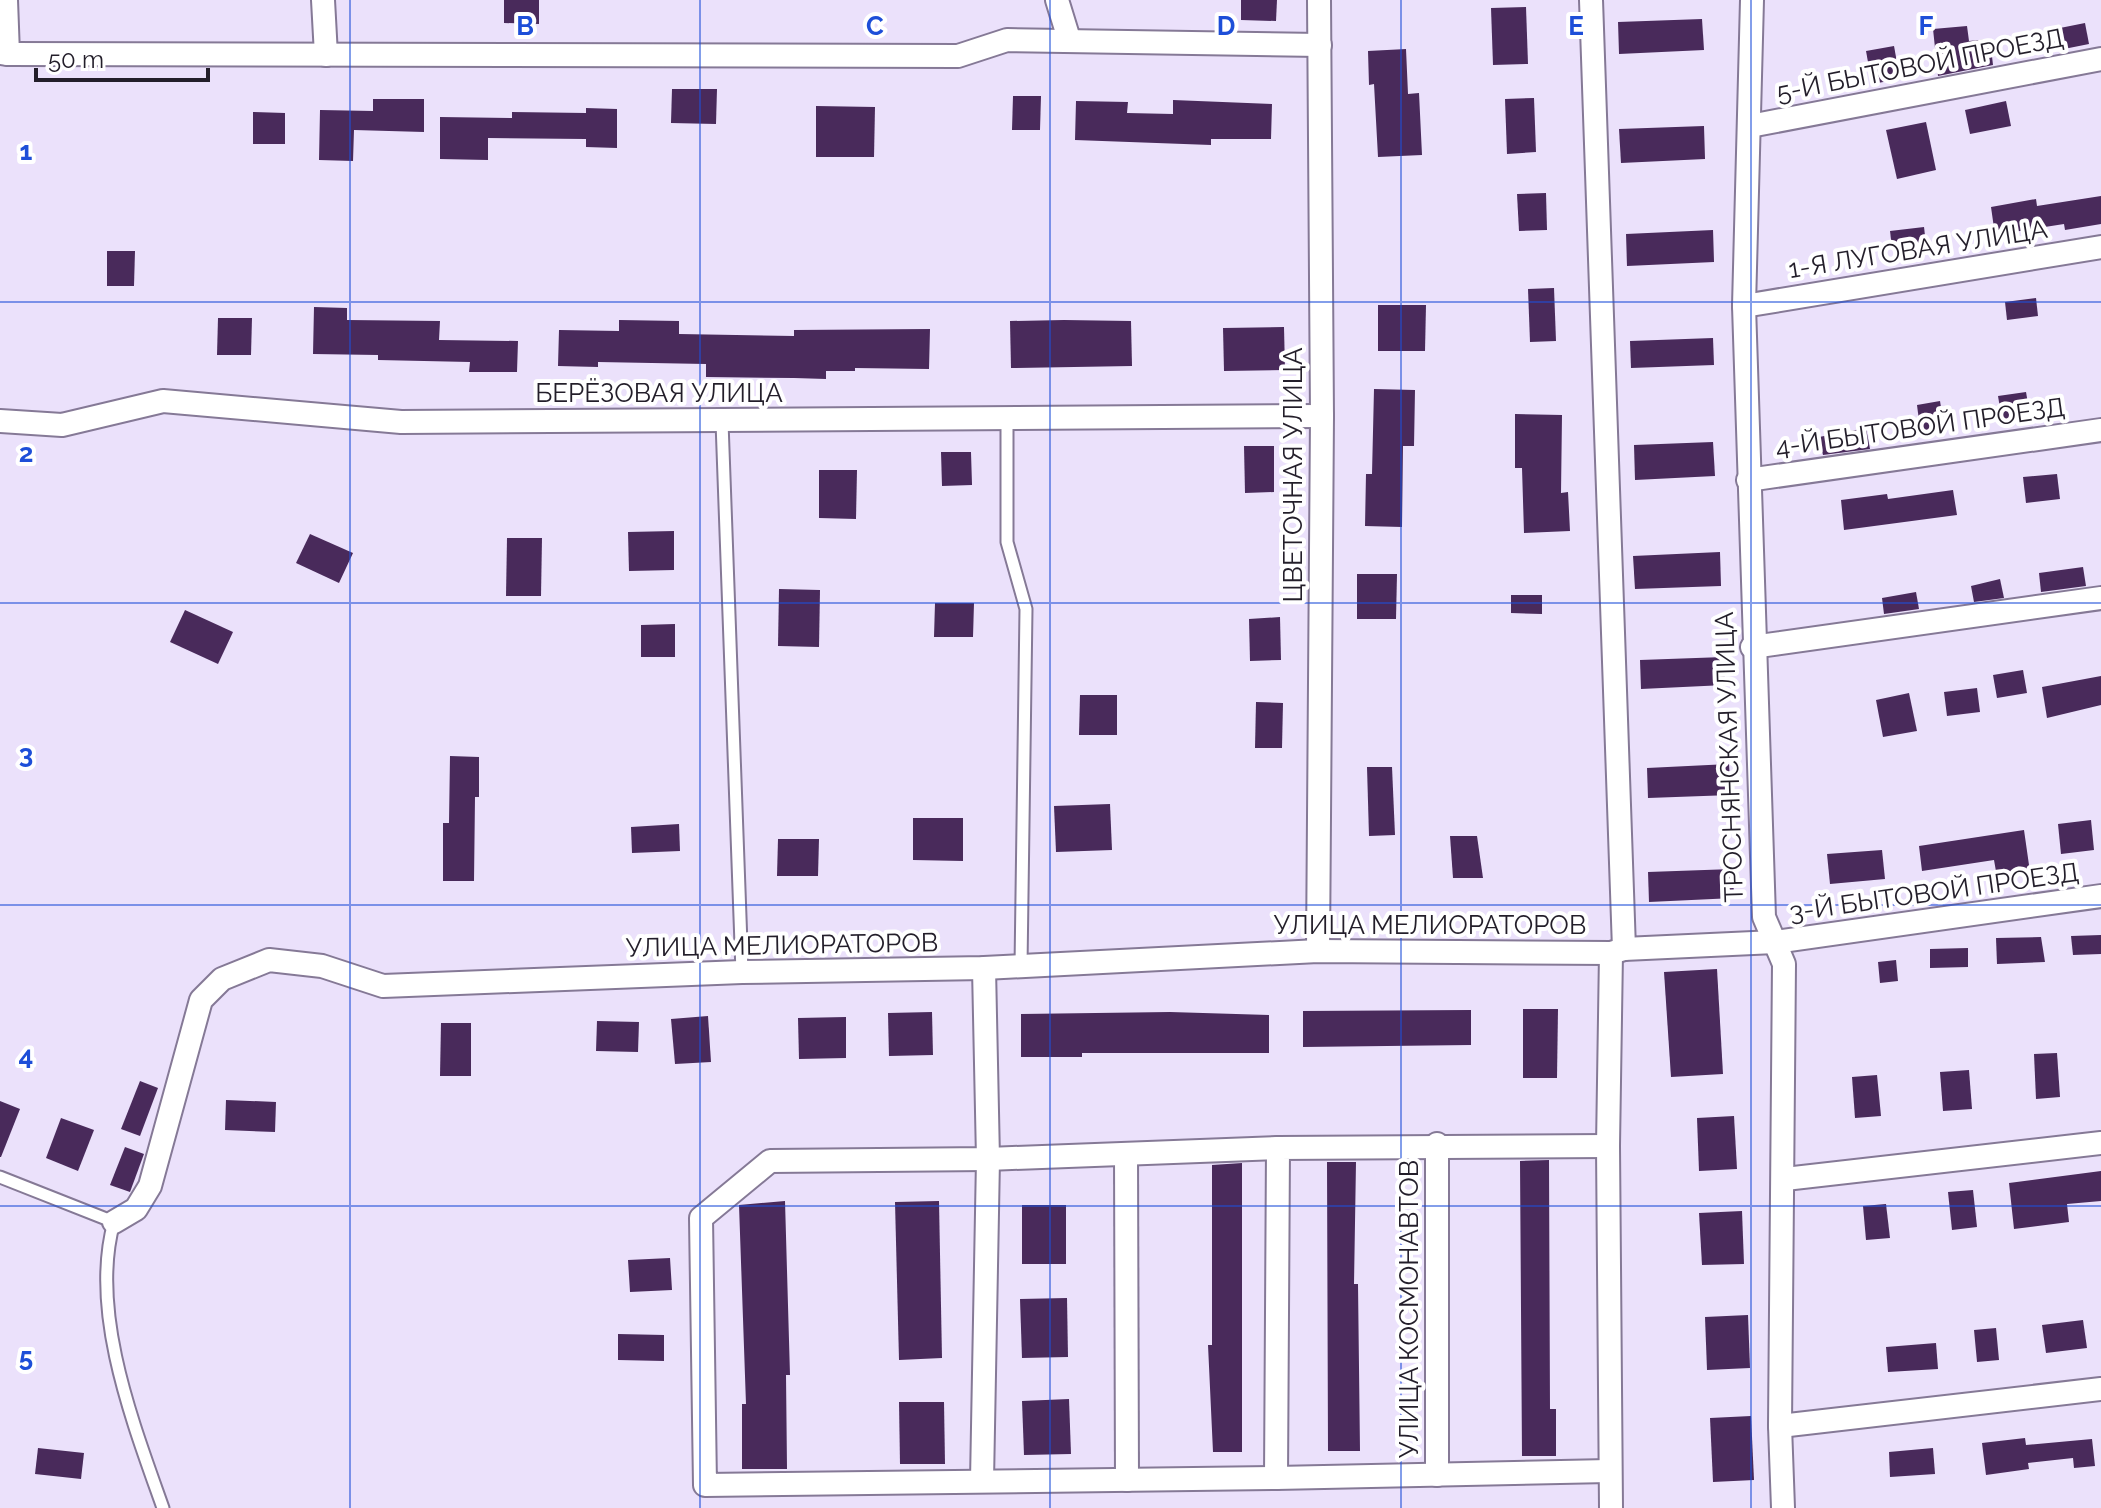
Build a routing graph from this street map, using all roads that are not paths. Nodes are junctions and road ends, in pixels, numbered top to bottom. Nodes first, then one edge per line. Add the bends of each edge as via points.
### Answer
1 (6, 0) edge
2 (323, 0) edge
3 (1057, 0) edge
4 (1319, 0) edge
5 (1591, 0) edge
6 (1752, 0) edge
7 (1069, 39) junction
8 (1320, 45) junction
9 (4, 54) edge
10 (326, 55) junction
11 (2101, 59) edge
12 (1750, 126) junction
13 (2101, 247) edge
14 (1744, 306) junction
15 (1322, 416) junction
16 (1007, 418) junction
17 (0, 421) edge
18 (722, 422) junction
19 (2101, 430) edge
20 (1748, 480) junction
21 (2101, 598) edge
22 (1752, 647) junction
23 (2101, 896) edge
24 (1775, 942) junction
25 (1318, 951) junction
26 (1618, 951) junction
27 (1021, 966) junction
28 (984, 968) junction
29 (742, 972) junction
30 (2101, 1143) edge
31 (1437, 1144) junction
32 (1608, 1146) junction
33 (1278, 1148) junction
34 (1126, 1154) junction
35 (988, 1159) junction
36 (0, 1177) edge
37 (1785, 1179) junction
38 (114, 1222) junction
39 (2101, 1389) edge
40 (1780, 1426) junction
41 (1609, 1471) junction
42 (1437, 1475) junction
43 (1276, 1478) junction
44 (1127, 1480) junction
45 (982, 1481) junction
46 (163, 1508) edge
47 (1611, 1508) edge
48 (1783, 1508) edge

1 - 9 street
2 - 10 street
3 - 7 street
4 - 8 street, ЦВЕТОЧНАЯ УЛИЦА
5 - 26 street
6 - 12 street, ТРОСНЯНСКАЯ УЛИЦА
7 - 8 street
7 - 10 street via 1007,40 958,56
8 - 15 street, ЦВЕТОЧНАЯ УЛИЦА
9 - 10 street
11 - 12 street, 5-Й БЫТОВОЙ ПРОЕЗД
12 - 14 street, ТРОСНЯНСКАЯ УЛИЦА
13 - 14 street, 1-Я ЛУГОВАЯ УЛИЦА
14 - 20 street, ТРОСНЯНСКАЯ УЛИЦА
15 - 16 street, БЕРЁЗОВАЯ УЛИЦА
15 - 25 street, ЦВЕТОЧНАЯ УЛИЦА
16 - 18 street, БЕРЁЗОВАЯ УЛИЦА
16 - 27 lane via 1007,542 1026,609
17 - 18 street, БЕРЁЗОВАЯ УЛИЦА via 62,425 163,401 401,422
18 - 29 lane
19 - 20 street, 4-Й БЫТОВОЙ ПРОЕЗД
20 - 22 street, ТРОСНЯНСКАЯ УЛИЦА
21 - 22 street
22 - 24 street, ТРОСНЯНСКАЯ УЛИЦА via 1764,917
23 - 24 street, 3-Й БЫТОВОЙ ПРОЕЗД
24 - 26 street, 3-Й БЫТОВОЙ ПРОЕЗД
24 - 37 street, ТРОСНЯНСКАЯ УЛИЦА via 1784,964
25 - 26 street, УЛИЦА МЕЛИОРАТОРОВ
25 - 27 street, УЛИЦА МЕЛИОРАТОРОВ
26 - 32 street
27 - 28 street, УЛИЦА МЕЛИОРАТОРОВ
28 - 29 street, УЛИЦА МЕЛИОРАТОРОВ
28 - 35 street
29 - 38 street, УЛИЦА МЕЛИОРАТОРОВ via 383,986 322,966 269,960 222,979 201,1000 150,1186 136,1209
30 - 37 street
31 - 32 street, УЛИЦА КОСМОНАВТОВ
31 - 33 street, УЛИЦА КОСМОНАВТОВ
31 - 42 street, УЛИЦА КОСМОНАВТОВ
32 - 41 street
33 - 34 street, УЛИЦА КОСМОНАВТОВ
33 - 43 street
34 - 35 street, УЛИЦА КОСМОНАВТОВ
34 - 44 street
35 - 45 street
35 - 45 street, УЛИЦА КОСМОНАВТОВ via 770,1161 701,1218 705,1485
36 - 38 lane
37 - 40 street, ТРОСНЯНСКАЯ УЛИЦА
38 - 46 lane via 105,1254 108,1315 136,1432
39 - 40 street
40 - 48 street, ТРОСНЯНСКАЯ УЛИЦА
41 - 42 street, УЛИЦА КОСМОНАВТОВ
41 - 47 street
42 - 43 street, УЛИЦА КОСМОНАВТОВ
43 - 44 street, УЛИЦА КОСМОНАВТОВ
44 - 45 street, УЛИЦА КОСМОНАВТОВ

